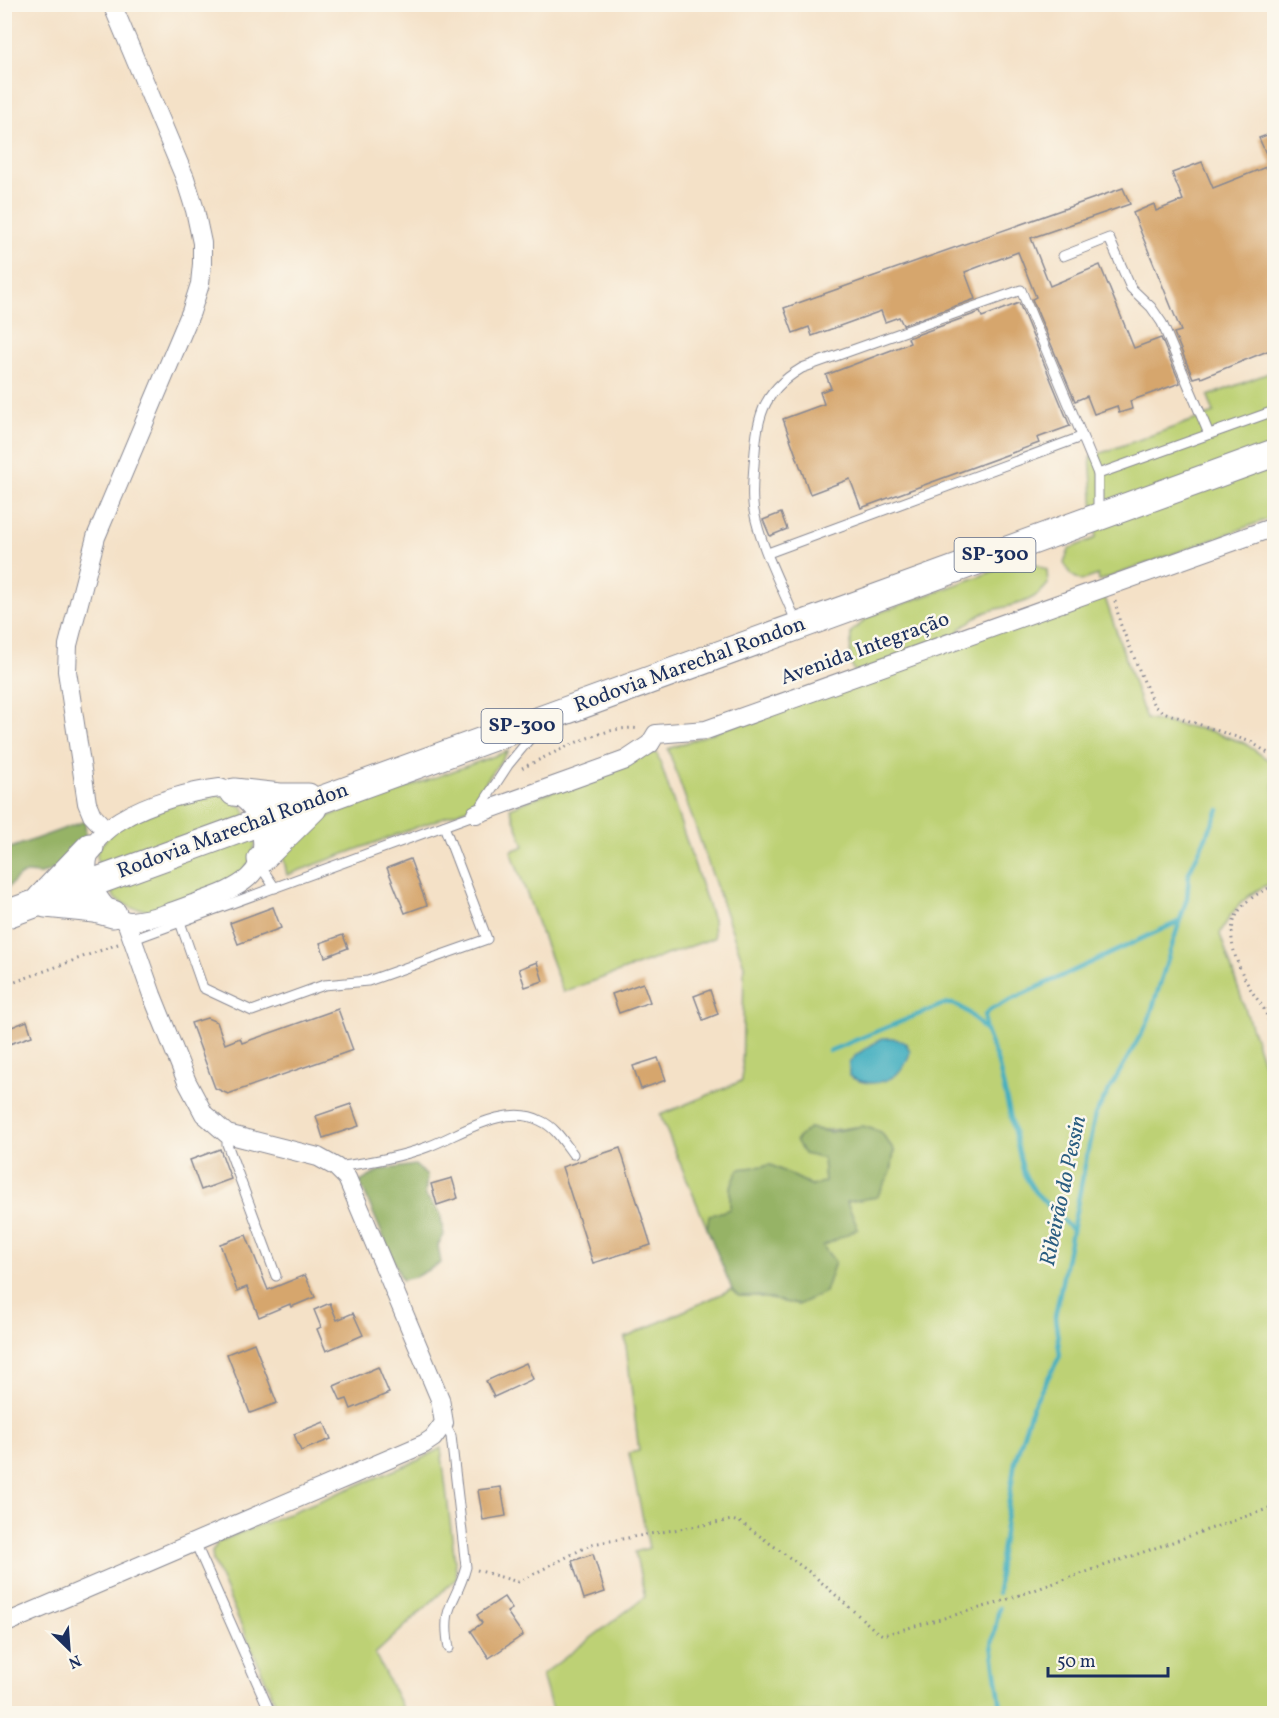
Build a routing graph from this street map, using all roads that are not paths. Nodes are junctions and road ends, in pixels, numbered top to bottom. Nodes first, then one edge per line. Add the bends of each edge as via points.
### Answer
1 (112, 4) edge
2 (1064, 256) dead end
3 (1275, 411) edge
4 (1209, 434) junction
5 (1081, 437) junction
6 (1275, 453) edge
7 (1098, 474) junction
8 (1098, 517) junction
9 (1275, 527) edge
10 (768, 553) junction
11 (798, 626) junction
12 (554, 715) junction
13 (234, 792) junction
14 (327, 797) junction
15 (476, 814) junction
16 (259, 822) junction
17 (444, 826) junction
18 (98, 839) junction
19 (260, 862) junction
20 (91, 884) junction
21 (275, 888) junction
22 (36, 903) junction
23 (4, 915) edge
24 (120, 917) junction
25 (180, 922) junction
26 (131, 940) junction
27 (227, 1134) junction
28 (573, 1154) dead end
29 (336, 1167) junction
30 (276, 1276) dead end
31 (444, 1423) junction
32 (194, 1540) junction
33 (4, 1624) edge
34 (449, 1648) dead end
35 (271, 1713) edge

1 - 18 street via 185,178 198,221 202,264 191,312 96,537 68,645 68,682 87,803
2 - 4 lane via 1109,238 1131,288 1162,323
3 - 4 lane
4 - 7 lane
5 - 7 lane
5 - 10 lane
5 - 10 lane via 1021,290 802,368 784,378 766,399 756,426 752,499
6 - 8 main road, Rodovia Marechal Rondon / SP-300
7 - 8 lane
8 - 11 main road, Rodovia Marechal Rondon / SP-300
9 - 15 street, Avenida Integração via 706,730 656,734 650,744 626,760
10 - 11 lane
11 - 12 main road, Rodovia Marechal Rondon / SP-300
12 - 14 main road, Rodovia Marechal Rondon / SP-300
12 - 15 lane via 524,743
13 - 14 main road
13 - 16 street via 254,810
13 - 18 street via 220,788 191,793 129,815
14 - 16 main road, Rodovia Marechal Rondon / SP-300
14 - 19 main road via 305,814
15 - 17 lane
16 - 19 street
16 - 20 main road, Rodovia Marechal Rondon / SP-300
17 - 21 lane
17 - 25 lane via 487,939 368,981 324,985 252,1011 203,988
18 - 20 street via 88,866
18 - 22 main road
19 - 21 lane
19 - 24 street via 234,890 156,917
20 - 22 main road, Rodovia Marechal Rondon / SP-300
20 - 24 street via 96,895
21 - 25 lane
22 - 23 main road, Rodovia Marechal Rondon / SP-300
22 - 24 main road via 84,907
24 - 26 street
25 - 26 lane
26 - 27 street via 197,1101 212,1123
27 - 29 street via 302,1152
27 - 30 lane via 227,1144
28 - 29 lane via 540,1120 505,1116 427,1147
29 - 31 street via 347,1178 394,1287 440,1399
31 - 32 street via 424,1444
31 - 34 lane via 451,1436 466,1567 447,1608
32 - 33 street
32 - 35 lane

